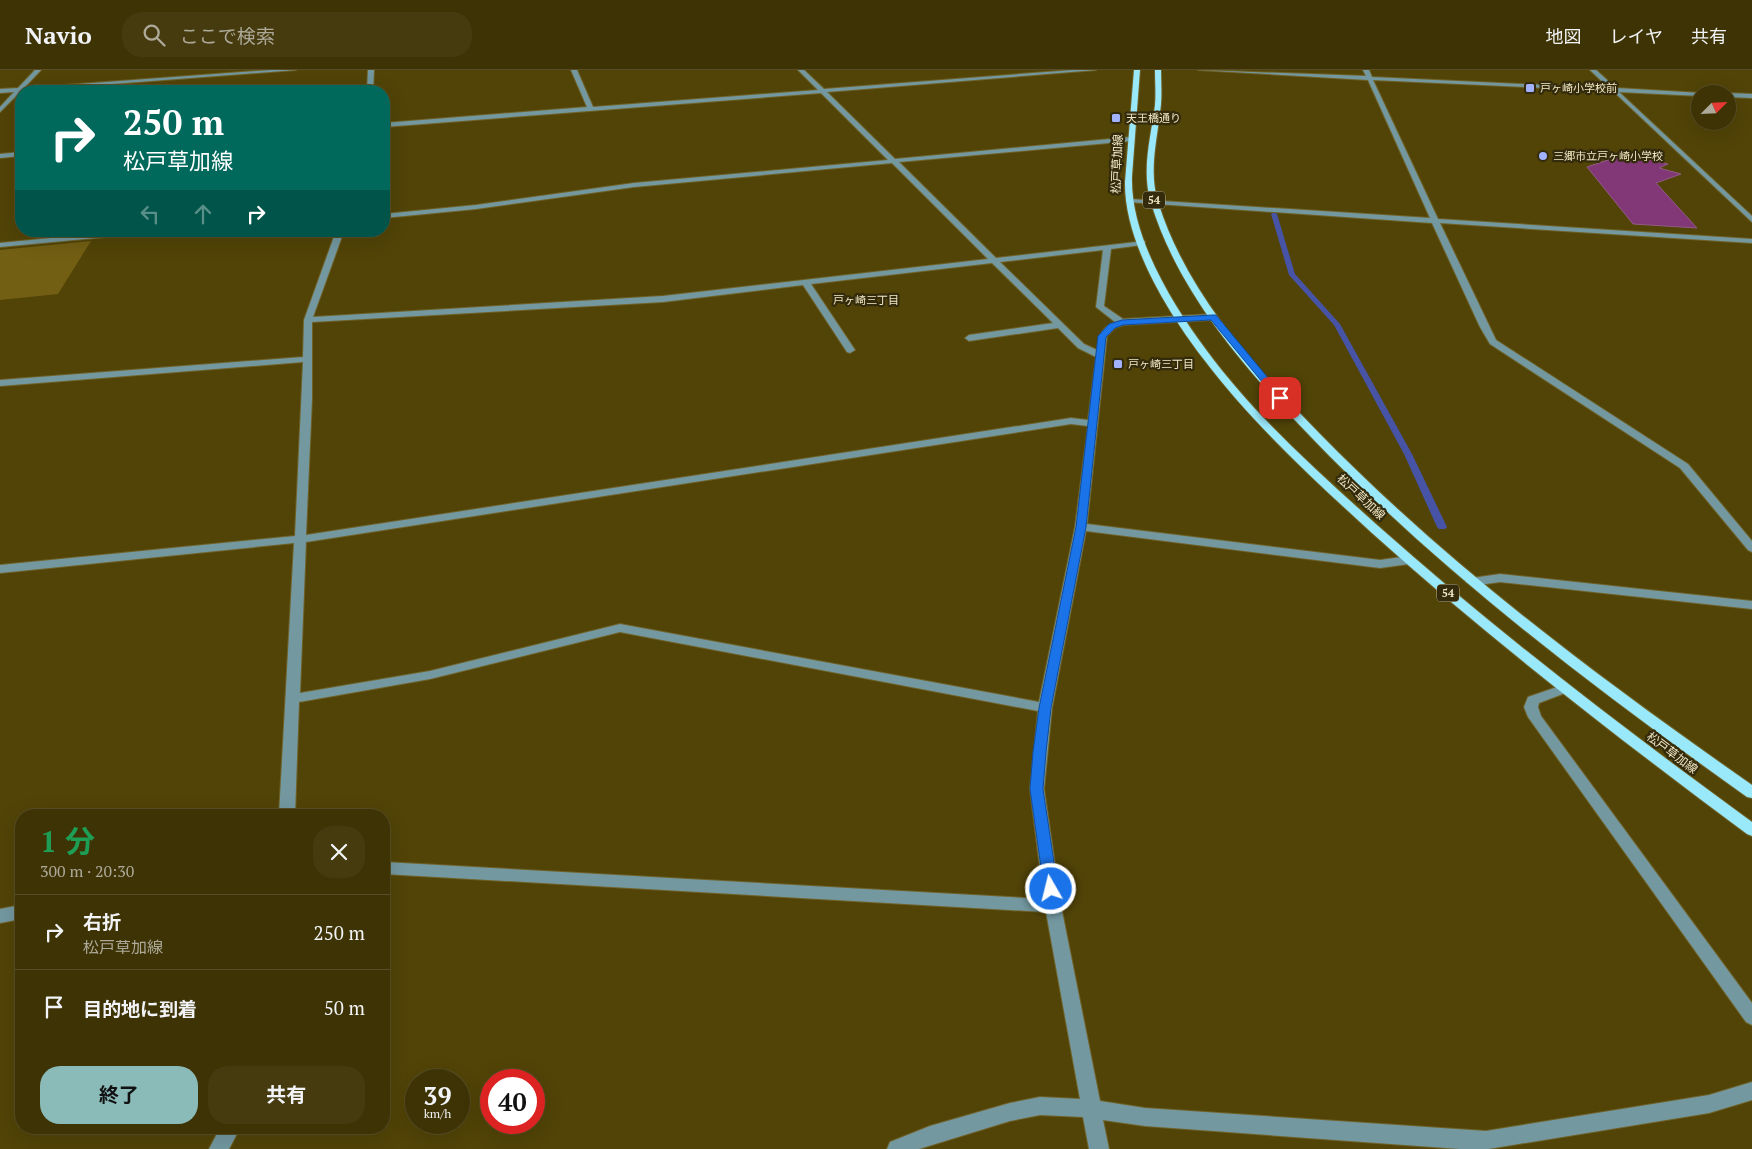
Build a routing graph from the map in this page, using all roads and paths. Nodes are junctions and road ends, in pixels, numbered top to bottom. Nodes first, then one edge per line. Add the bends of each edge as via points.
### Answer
1 (38, 70) edge
2 (293, 70) edge
3 (371, 70) edge
4 (574, 70) edge
5 (801, 70) edge
6 (1093, 70) edge
7 (1137, 70) edge
8 (1158, 70) edge
9 (1202, 70) edge
10 (1593, 70) edge
11 (1368, 74) edge
12 (24, 85) edge
13 (88, 85) edge
14 (370, 85) edge
15 (15, 90) edge
16 (822, 90) junction
17 (1614, 90) junction
18 (0, 91) edge
19 (15, 94) edge
20 (1691, 94) edge
21 (1736, 95) edge
22 (1752, 96) edge
23 (591, 109) junction
24 (0, 110) edge
25 (390, 125) edge
26 (1131, 139) junction
27 (15, 155) edge
28 (0, 156) edge
29 (893, 161) junction
30 (1130, 201) junction
31 (1155, 203) junction
32 (390, 215) edge
33 (1437, 220) junction
34 (1752, 220) edge
35 (85, 237) edge
36 (338, 237) edge
37 (1752, 241) edge
38 (1142, 243) junction
39 (0, 245) edge
40 (1107, 247) junction
41 (993, 260) junction
42 (805, 282) junction
43 (1213, 317) junction
44 (1179, 318) junction
45 (308, 320) junction
46 (1122, 322) junction
47 (1059, 326) junction
48 (969, 338) dead end
49 (850, 350) dead end
50 (1100, 355) junction
51 (308, 359) junction
52 (0, 383) edge
53 (1092, 423) junction
54 (1081, 527) junction
55 (300, 539) junction
56 (1752, 548) edge
57 (1409, 560) junction
58 (0, 569) edge
59 (1472, 582) junction
60 (1752, 605) edge
61 (1563, 689) junction
62 (293, 698) junction
63 (1045, 708) junction
64 (1752, 793) edge
65 (287, 809) edge
66 (1752, 830) edge
67 (390, 868) edge
68 (1054, 906) junction
69 (15, 913) edge
70 (0, 916) edge
71 (1752, 1017) edge
72 (1752, 1091) edge
73 (1091, 1109) junction
74 (227, 1134) edge
75 (219, 1149) edge
76 (897, 1149) edge
77 (1099, 1149) edge

1 - 12 street
2 - 13 street
3 - 14 street
4 - 23 street
5 - 16 street
6 - 16 street
7 - 26 main road, 松戸草加線 / 54
8 - 31 main road, 松戸草加線 / 54 via 1158,106 1150,160
9 - 11 street
10 - 17 street
11 - 17 street
11 - 33 street
15 - 18 street
16 - 23 street
16 - 29 street
17 - 20 street
17 - 34 street
19 - 24 street
21 - 22 street
23 - 25 street
26 - 29 street
26 - 30 main road, 松戸草加線 / 54
27 - 28 street
29 - 32 street via 626,186
29 - 41 street
30 - 31 street
30 - 38 main road, 松戸草加線 / 54
31 - 33 street
31 - 43 main road, 松戸草加線 / 54 via 1191,285
33 - 37 street
33 - 56 street via 1493,342 1684,466
35 - 39 street
36 - 45 street
38 - 40 street
38 - 44 main road, 松戸草加線 / 54 via 1156,279
40 - 41 street
40 - 46 street via 1100,307
41 - 42 street
41 - 47 street
42 - 45 street via 663,299
42 - 49 street
43 - 44 street
43 - 59 main road, 松戸草加線 / 54 via 1330,452
44 - 46 street
44 - 57 main road, 松戸草加線 / 54 via 1247,403 1313,471
45 - 51 street
46 - 50 street via 1102,336
47 - 48 street
47 - 50 street via 1081,346
50 - 53 street
51 - 52 street
51 - 55 street
53 - 54 street
53 - 55 street via 1071,421
54 - 57 street via 1380,564
54 - 63 street
55 - 58 street
55 - 62 street
57 - 61 main road, 松戸草加線 / 54
59 - 60 street via 1500,578
59 - 64 main road, 松戸草加線 / 54 via 1567,657
61 - 66 main road, 松戸草加線 / 54
61 - 71 street via 1533,700 1531,707 1535,717
62 - 63 street via 430,675 620,628
62 - 65 street
63 - 68 street via 1036,789
67 - 68 street
68 - 73 street
69 - 70 street
72 - 73 street via 1709,1104 1486,1140 1173,1119
73 - 76 street via 1040,1106 1010,1112 930,1135
73 - 77 street
74 - 75 street

